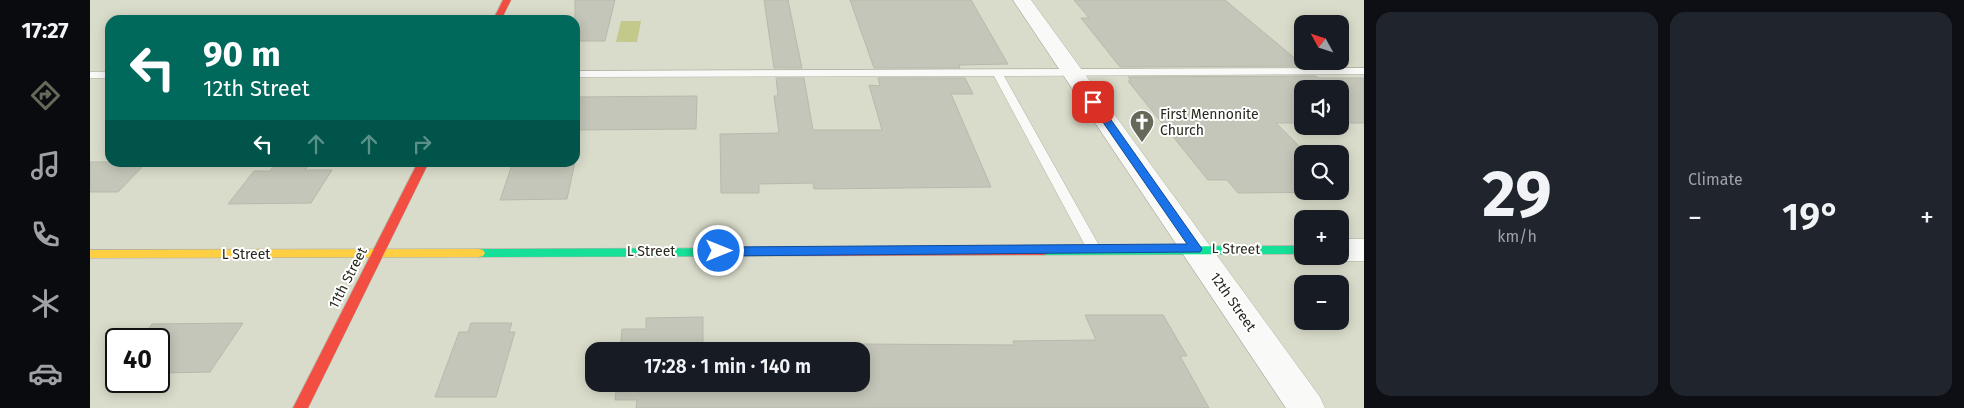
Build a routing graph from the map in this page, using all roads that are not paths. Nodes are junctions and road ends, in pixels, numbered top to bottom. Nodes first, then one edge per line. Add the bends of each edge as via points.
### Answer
1 (507, 0) edge
2 (1022, 0) edge
3 (500, 15) edge
4 (1072, 71) junction
5 (1364, 71) edge
6 (997, 72) junction
7 (580, 74) edge
8 (90, 76) edge
9 (105, 76) edge
10 (421, 167) edge
11 (1094, 249) junction
12 (1196, 249) junction
13 (1294, 250) edge
14 (1349, 250) edge
15 (1364, 250) edge
16 (378, 253) junction
17 (90, 254) edge
18 (300, 408) edge
19 (1307, 408) edge

1 - 3 street
2 - 4 street, 12th Street
4 - 5 lane
4 - 6 lane
4 - 12 street, 12th Street
6 - 7 lane
6 - 11 lane
8 - 9 lane
10 - 16 street, 11th Street
11 - 12 street, L Street
11 - 16 street, L Street
12 - 13 street, L Street
12 - 19 street, 12th Street
14 - 15 street
16 - 17 street, L Street
16 - 18 street, 11th Street

